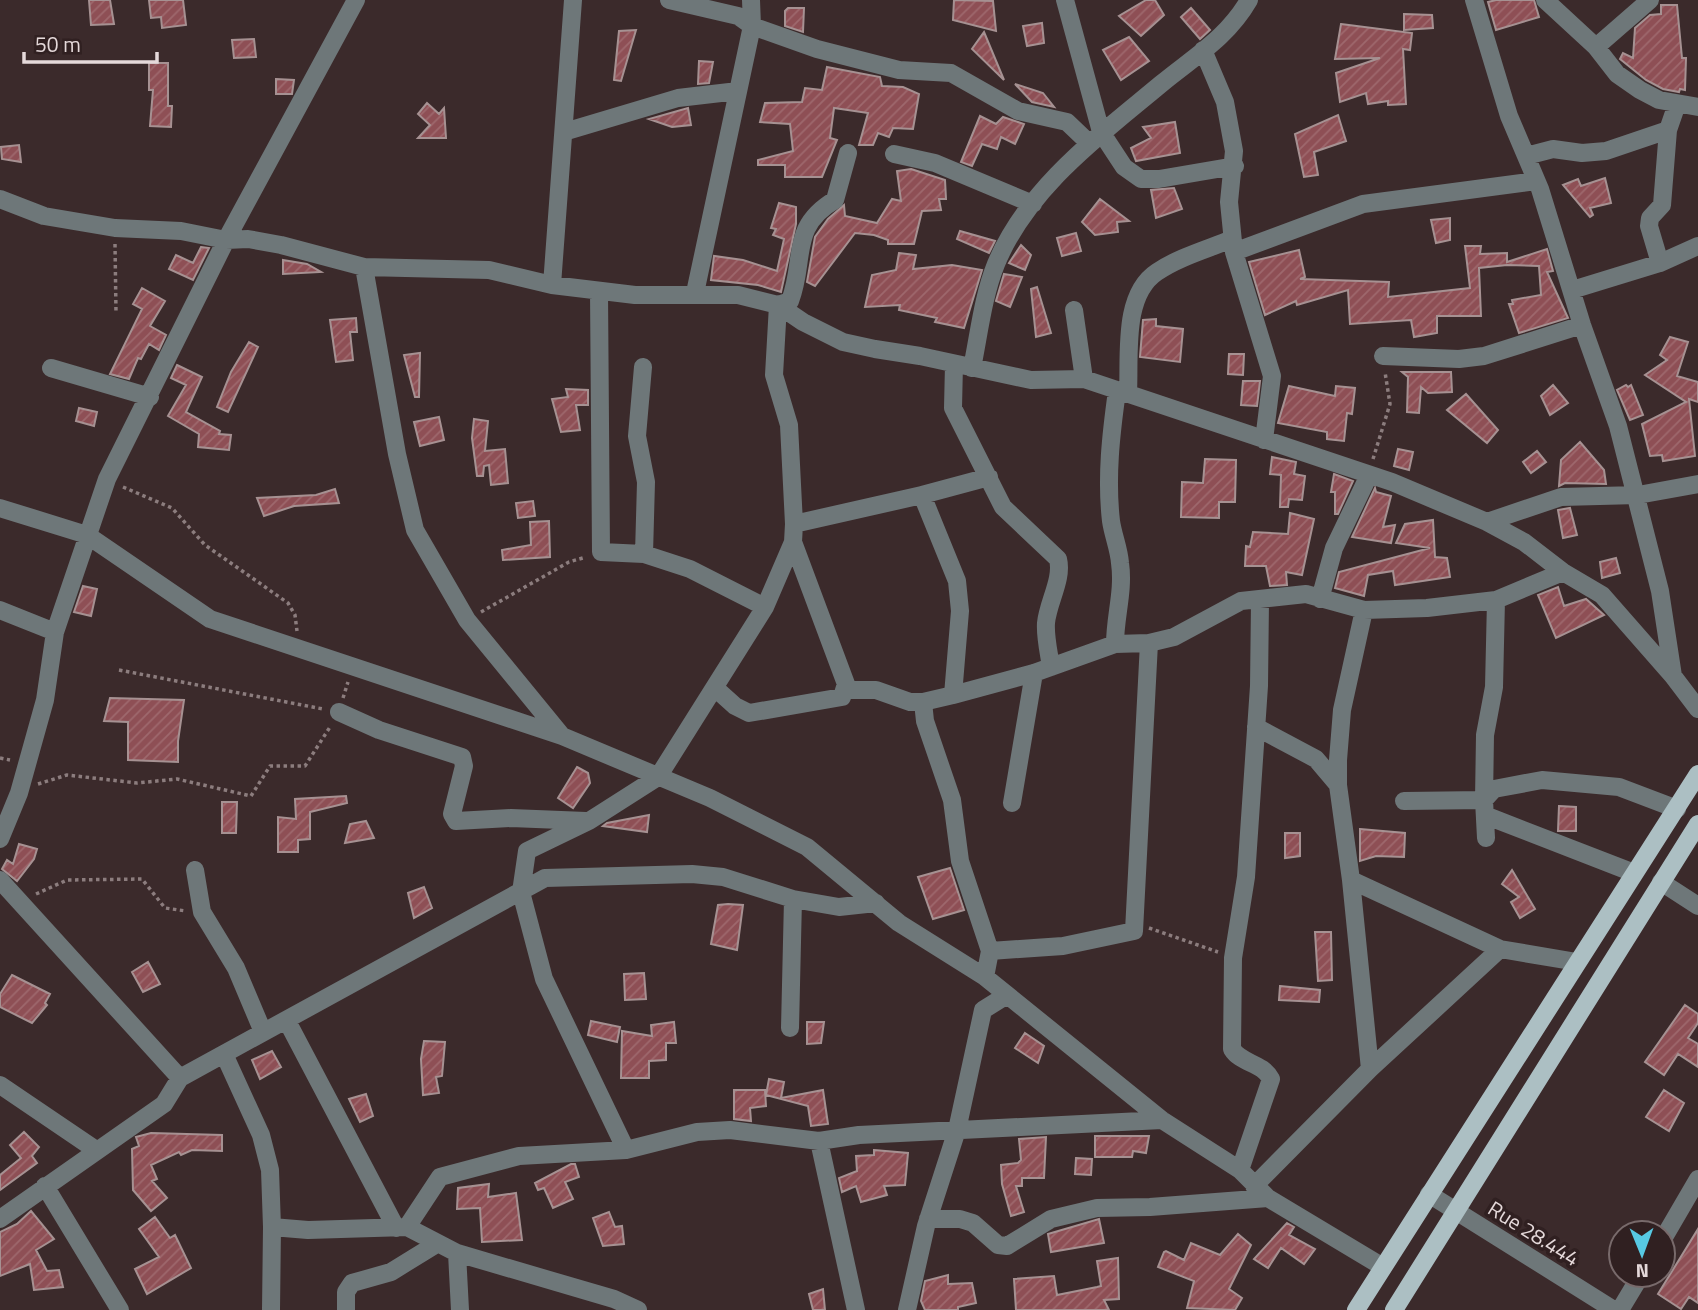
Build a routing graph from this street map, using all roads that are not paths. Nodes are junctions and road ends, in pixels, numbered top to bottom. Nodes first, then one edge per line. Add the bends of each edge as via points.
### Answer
1 (573, 0) edge
2 (669, 0) edge
3 (751, 0) edge
4 (1065, 0) edge
5 (1249, 0) edge
6 (1474, 0) edge
7 (1545, 0) edge
8 (1650, 0) edge
9 (354, 1) edge
10 (752, 26) junction
11 (1596, 47) junction
12 (1203, 50) junction
13 (738, 91) junction
14 (1677, 104) junction
15 (1698, 107) edge
16 (1668, 130) junction
17 (564, 132) junction
18 (1095, 137) junction
19 (848, 153) dead end
20 (894, 154) dead end
21 (1526, 156) junction
22 (1235, 166) junction
23 (1536, 181) junction
24 (0, 199) edge
25 (1033, 204) junction
26 (226, 240) junction
27 (1233, 245) junction
28 (1698, 246) edge
29 (1660, 263) junction
30 (364, 267) junction
31 (552, 285) junction
32 (1572, 290) junction
33 (599, 292) junction
34 (695, 293) junction
35 (778, 305) junction
36 (1074, 310) dead end
37 (1582, 325) junction
38 (1383, 356) road end
39 (954, 364) junction
40 (643, 367) dead end
41 (51, 368) dead end
42 (972, 368) junction
43 (1084, 379) junction
44 (1122, 392) junction
45 (150, 397) junction
46 (1264, 440) junction
47 (1369, 475) junction
48 (989, 477) junction
49 (1698, 484) edge
50 (922, 495) junction
51 (1638, 495) junction
52 (0, 508) edge
53 (1487, 522) junction
54 (793, 533) junction
55 (87, 535) junction
56 (644, 554) junction
57 (1563, 572) junction
58 (1320, 599) junction
59 (1496, 600) junction
60 (1260, 601) junction
61 (765, 607) junction
62 (0, 610) edge
63 (1364, 610) junction
64 (55, 632) junction
65 (1149, 643) junction
66 (1115, 644) junction
67 (1043, 670) junction
68 (1673, 676) junction
69 (715, 688) junction
70 (846, 690) junction
71 (953, 695) junction
72 (923, 702) junction
73 (1698, 709) edge
74 (339, 712) road end
75 (1256, 727) junction
76 (562, 736) junction
77 (1698, 774) edge
78 (658, 777) junction
79 (1338, 785) junction
80 (1404, 801) dead end
81 (1012, 803) dead end
82 (1485, 808) junction
83 (1677, 809) junction
84 (589, 821) junction
85 (1698, 824) edge
86 (1486, 838) dead end
87 (0, 839) edge
88 (195, 870) dead end
89 (1634, 873) junction
90 (0, 880) edge
91 (1351, 880) junction
92 (1661, 882) junction
93 (521, 892) junction
94 (793, 900) junction
95 (876, 903) junction
96 (1698, 906) edge
97 (1500, 949) junction
98 (990, 951) junction
99 (1577, 962) junction
100 (985, 976) junction
101 (1007, 995) junction
102 (287, 1021) junction
103 (790, 1028) dead end
104 (263, 1032) junction
105 (224, 1054) junction
106 (1370, 1069) junction
107 (180, 1077) junction
108 (0, 1085) edge
109 (1161, 1121) junction
110 (957, 1130) junction
111 (818, 1141) junction
112 (96, 1150) junction
113 (626, 1150) junction
114 (1240, 1170) junction
115 (45, 1186) junction
116 (1696, 1189) edge
117 (1261, 1192) junction
118 (1429, 1194) junction
119 (1458, 1212) junction
120 (0, 1219) edge
121 (928, 1219) junction
122 (1676, 1219) edge
123 (272, 1227) junction
124 (402, 1228) junction
125 (438, 1243) junction
126 (457, 1253) junction
127 (1383, 1267) junction
128 (1633, 1289) edge
129 (120, 1310) edge
130 (271, 1310) edge
131 (346, 1310) edge
132 (460, 1310) edge
133 (638, 1310) edge
134 (856, 1310) edge
135 (906, 1310) edge
136 (1356, 1310) edge
137 (1394, 1310) edge
138 (1614, 1310) edge
139 (1620, 1310) edge

1 - 17 street
2 - 10 street via 738,16
3 - 10 street
4 - 18 street
5 - 12 street via 1225,35
6 - 21 street via 1509,117
7 - 11 street
8 - 11 street
9 - 26 street
10 - 13 street
10 - 18 street via 817,49 900,70 951,73 1018,111 1067,122
11 - 14 street via 1618,74 1640,90
12 - 18 street
12 - 22 street via 1226,102
13 - 17 street via 678,98
13 - 34 street
14 - 15 street
14 - 16 street
16 - 21 street via 1606,151 1553,149
16 - 29 street via 1662,205 1650,218
17 - 31 street
18 - 22 street via 1141,178
18 - 25 street
19 - 35 street via 835,200 816,211 805,229 790,301
20 - 25 street via 935,163
21 - 23 street
22 - 27 street via 1229,202
23 - 27 street via 1363,204
23 - 32 street
24 - 26 street via 44,216
25 - 42 street via 995,266
26 - 30 street via 281,245
26 - 45 street
27 - 44 street via 1157,272 1140,288
27 - 46 street via 1272,376
28 - 29 street
29 - 32 street
30 - 31 street via 489,270
30 - 76 street via 415,530 467,620
31 - 33 street
32 - 37 street
33 - 34 street
33 - 56 street via 601,552
34 - 35 street via 738,295
35 - 39 street via 843,342
35 - 54 street via 774,375 789,425
36 - 43 street
37 - 38 street via 1484,356
37 - 51 street
39 - 42 street
39 - 48 street via 953,408
40 - 56 street via 637,436 646,482
41 - 45 street
42 - 43 street via 1031,380
43 - 44 street
44 - 46 street
44 - 66 street via 1109,464 1111,517 1120,563
45 - 55 street via 107,479
46 - 47 street
47 - 53 street
47 - 58 street via 1334,548
48 - 50 street
48 - 67 street via 1003,507 1058,559 1061,570 1046,625
49 - 51 street
50 - 54 street
50 - 71 street via 957,581 960,611
51 - 53 street via 1561,497
51 - 68 street
52 - 55 street
53 - 57 street via 1524,542
54 - 61 street
54 - 70 street
55 - 64 street
55 - 76 street via 210,619
56 - 61 street via 690,569
57 - 59 street
57 - 68 street via 1602,595
58 - 60 street via 1306,594
58 - 63 street
59 - 63 street
59 - 82 street via 1494,687 1485,734
60 - 65 street via 1230,605 1174,637
60 - 75 street
61 - 69 street
62 - 64 street
63 - 79 street via 1342,709
64 - 87 street via 44,700 19,793
65 - 66 street
65 - 98 street via 1134,931 1063,946
66 - 67 street
67 - 71 street
67 - 81 street
68 - 73 street
69 - 70 street via 749,713 842,697
69 - 78 street
70 - 72 street via 876,690
71 - 72 street
72 - 98 street via 952,800 960,861
74 - 84 street via 462,757 464,766 452,814 456,821
75 - 79 street via 1316,759
75 - 114 street via 1246,877 1233,958 1233,1049 1236,1056 1262,1067 1271,1079
76 - 78 street
77 - 83 main road
78 - 84 street
78 - 95 street via 807,846
79 - 91 street
80 - 82 street
82 - 83 street via 1494,789 1542,780 1619,787
82 - 86 street
82 - 89 street
83 - 89 main road
84 - 93 street via 527,851
85 - 92 main road
88 - 104 street via 202,912 236,968
89 - 99 main road
90 - 107 street
91 - 97 street
91 - 106 street
92 - 96 street
92 - 119 main road
93 - 94 street via 545,878 692,874 723,877
93 - 102 street
93 - 113 street via 554,1004
94 - 95 street via 839,907
94 - 103 street
95 - 100 street via 899,923
97 - 99 street
97 - 106 street
98 - 100 street
99 - 118 main road
100 - 101 street
101 - 109 street
101 - 110 street via 983,1010
102 - 104 street
102 - 124 street
104 - 105 street
105 - 107 street
105 - 123 street via 261,1135 270,1170
106 - 117 street
107 - 112 street via 164,1104
108 - 112 street
109 - 110 street
109 - 114 street
110 - 111 street
110 - 121 street
111 - 113 street via 730,1130 697,1132
111 - 134 street
112 - 115 street
113 - 124 street via 519,1156 440,1177
114 - 117 street
115 - 120 street
115 - 129 street
116 - 122 street
117 - 121 street via 1097,1208 1051,1219 1007,1246 998,1245 973,1223
117 - 127 street
118 - 119 street, Rue 28.444
118 - 127 main road
119 - 137 main road
119 - 138 street, Rue 28.444
121 - 135 street
123 - 124 street
123 - 130 street
124 - 125 street
125 - 126 street
125 - 131 street via 391,1272 352,1283 346,1292
126 - 132 street
126 - 133 street
127 - 136 main road
128 - 139 street

